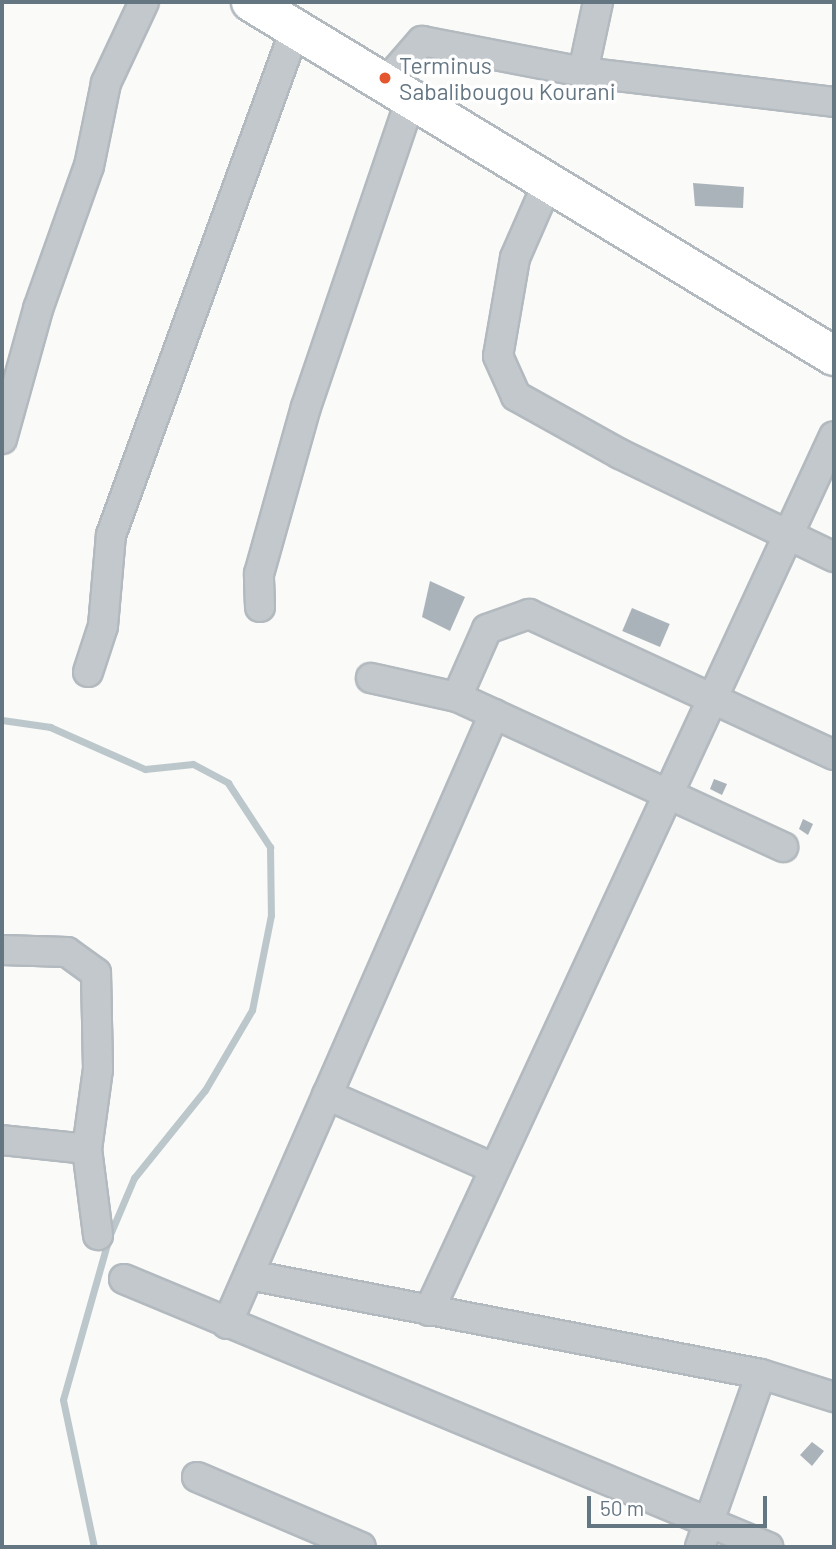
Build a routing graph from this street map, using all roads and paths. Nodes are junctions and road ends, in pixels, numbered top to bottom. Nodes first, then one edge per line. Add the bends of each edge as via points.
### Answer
1 (144, 2) edge
2 (598, 2) edge
3 (275, 12) edge
4 (583, 72) junction
5 (400, 88) junction
6 (834, 102) edge
7 (549, 180) junction
8 (834, 356) edge
9 (834, 436) edge
10 (2, 439) edge
11 (789, 536) junction
12 (834, 557) edge
13 (260, 607) dead end
14 (88, 672) dead end
15 (371, 678) dead end
16 (457, 697) junction
17 (715, 700) junction
18 (494, 714) junction
19 (834, 755) edge
20 (672, 795) junction
21 (783, 847) dead end
22 (2, 950) edge
23 (327, 1095) junction
24 (2, 1140) edge
25 (87, 1149) junction
26 (491, 1167) junction
27 (98, 1235) dead end
28 (249, 1275) junction
29 (124, 1279) dead end
30 (429, 1311) junction
31 (227, 1324) junction
32 (761, 1374) junction
33 (834, 1397) edge
34 (197, 1476) dead end
35 (704, 1535) edge
36 (361, 1547) edge
37 (768, 1547) edge

1 - 10 street via 106,83 89,166 38,309
2 - 4 street
3 - 5 main road
3 - 14 street via 111,535 103,626
4 - 5 street via 422,41
4 - 6 street
5 - 7 main road
5 - 13 street via 259,574
7 - 8 main road
7 - 11 street via 515,258 498,356 516,396
9 - 11 street
11 - 12 street
11 - 17 street
15 - 16 street
16 - 17 street via 487,629 529,614
16 - 18 street
17 - 19 street
17 - 20 street
18 - 20 street
18 - 23 street
20 - 21 street
20 - 26 street
22 - 25 street via 67,952 96,973 98,1069
23 - 26 street
23 - 28 street
24 - 25 street
25 - 27 street
26 - 30 street
28 - 30 street
28 - 31 street
29 - 31 street
30 - 32 street
31 - 35 street
32 - 33 street
32 - 35 street
34 - 36 street
35 - 37 street

